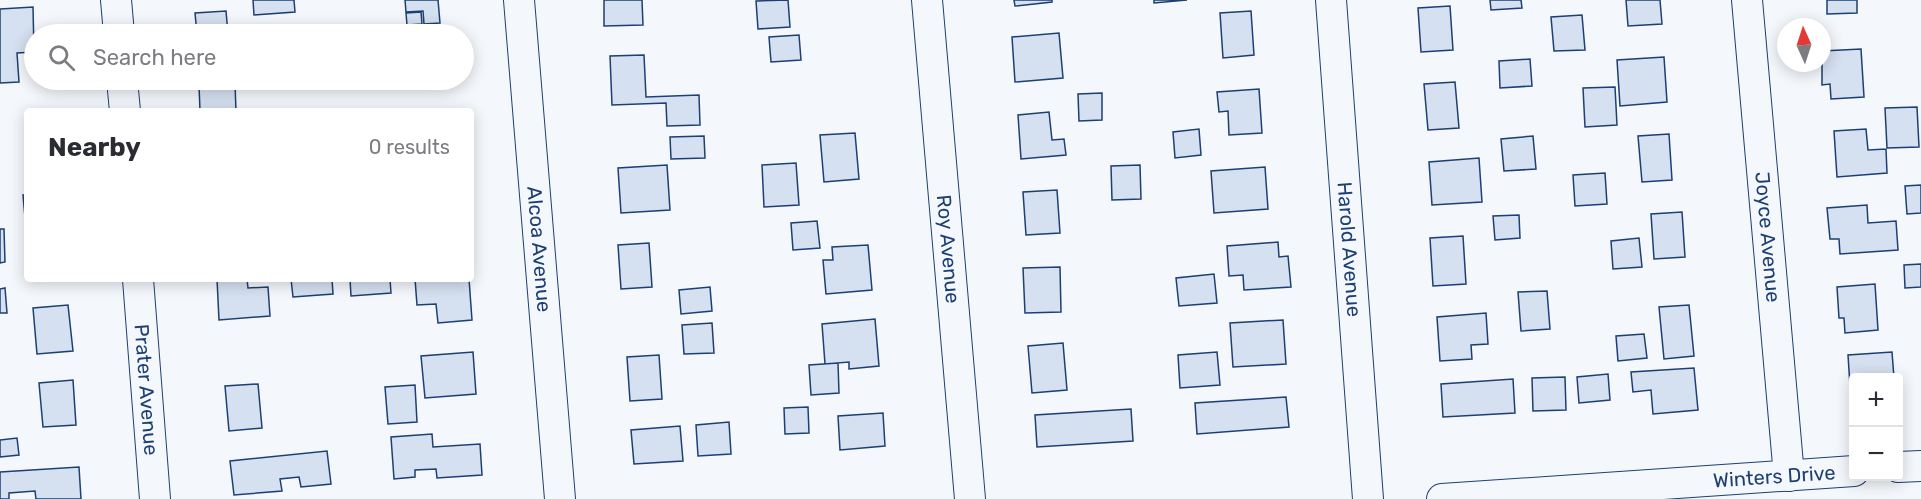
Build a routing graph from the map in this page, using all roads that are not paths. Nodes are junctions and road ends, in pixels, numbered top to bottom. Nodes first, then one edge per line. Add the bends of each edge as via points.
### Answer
1 (116, 0) edge
2 (519, 0) edge
3 (927, 0) edge
4 (1331, 0) edge
5 (1747, 0) edge
6 (118, 24) edge
7 (123, 90) edge
8 (125, 108) edge
9 (138, 282) edge
10 (1921, 466) edge
11 (1903, 467) edge
12 (1849, 471) edge
13 (1790, 476) junction
14 (155, 499) edge
15 (560, 499) edge
16 (970, 499) edge
17 (1368, 499) edge
18 (1442, 499) edge

1 - 6 street
2 - 15 street, Alcoa Avenue
3 - 16 street, Roy Avenue
4 - 17 street, Harold Avenue
5 - 13 street, Joyce Avenue
7 - 8 street
9 - 14 street, Prater Avenue
10 - 11 street
12 - 13 street, Winters Drive
13 - 18 street, Winters Drive

